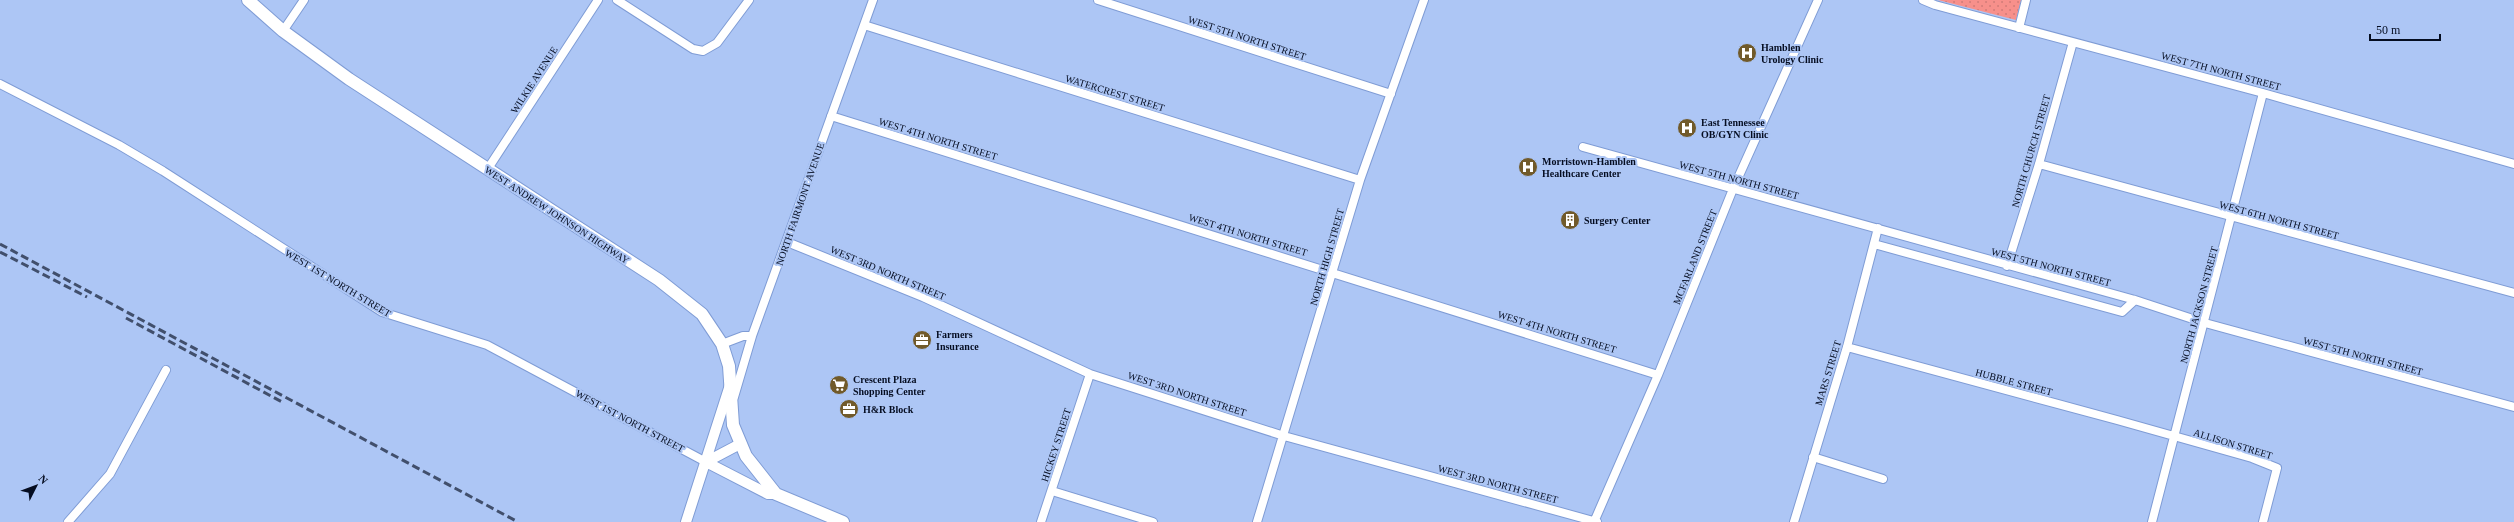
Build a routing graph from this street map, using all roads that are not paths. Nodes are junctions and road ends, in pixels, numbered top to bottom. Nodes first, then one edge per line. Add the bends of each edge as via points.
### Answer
1 (248, 0) edge
2 (304, 0) edge
3 (598, 0) edge
4 (617, 0) edge
5 (749, 0) edge
6 (873, 0) edge
7 (1098, 0) edge
8 (1424, 0) edge
9 (1818, 0) edge
10 (1923, 0) edge
11 (2026, 0) edge
12 (864, 25) junction
13 (2019, 28) junction
14 (283, 31) junction
15 (2073, 42) junction
16 (0, 84) edge
17 (2263, 93) junction
18 (1391, 94) junction
19 (831, 116) junction
20 (1583, 147) dead end
21 (2039, 164) junction
22 (2514, 164) edge
23 (487, 170) junction
24 (1360, 180) junction
25 (1733, 189) junction
26 (2232, 218) junction
27 (1878, 228) junction
28 (787, 242) junction
29 (1874, 244) junction
30 (2007, 266) junction
31 (1334, 272) junction
32 (2514, 293) edge
33 (2135, 300) junction
34 (2205, 323) junction
35 (752, 336) junction
36 (722, 344) junction
37 (1847, 347) junction
38 (166, 370) dead end
39 (1090, 374) junction
40 (1658, 375) junction
41 (730, 384) junction
42 (2514, 407) edge
43 (731, 410) junction
44 (1284, 436) junction
45 (2176, 437) junction
46 (740, 444) junction
47 (1813, 458) junction
48 (706, 462) junction
49 (1883, 479) dead end
50 (1052, 491) junction
51 (776, 494) junction
52 (68, 522) edge
53 (686, 522) edge
54 (843, 522) edge
55 (1041, 522) edge
56 (1152, 522) edge
57 (1257, 522) edge
58 (1595, 522) edge
59 (1794, 522) edge
60 (2152, 522) edge
61 (2263, 522) edge

1 - 14 main road, WEST ANDREW JOHNSON HIGHWAY
2 - 14 street
3 - 23 street, WILKIE AVENUE
4 - 5 street via 693,49 704,51 717,43
6 - 12 street, NORTH FAIRMONT AVENUE
7 - 18 street, WEST 5TH NORTH STREET
8 - 18 street, NORTH HIGH STREET
9 - 25 street, MCFARLAND STREET
10 - 13 street, WEST 7TH NORTH STREET
11 - 13 street
12 - 19 street, NORTH FAIRMONT AVENUE
12 - 24 street, WATERCREST STREET
13 - 15 street, WEST 7TH NORTH STREET
14 - 23 main road, WEST ANDREW JOHNSON HIGHWAY via 349,79
15 - 17 street, WEST 7TH NORTH STREET
15 - 21 street, NORTH CHURCH STREET
16 - 48 street, WEST 1ST NORTH STREET via 164,171 382,312 487,345
17 - 22 street, WEST 7TH NORTH STREET
17 - 26 street, NORTH JACKSON STREET
18 - 24 street, NORTH HIGH STREET
19 - 28 street, NORTH FAIRMONT AVENUE
19 - 31 street, WEST 4TH NORTH STREET
20 - 25 street, WEST 5TH NORTH STREET
21 - 26 street, WEST 6TH NORTH STREET
21 - 30 street, NORTH CHURCH STREET
23 - 36 main road, WEST ANDREW JOHNSON HIGHWAY via 680,295 702,314
24 - 31 street, NORTH HIGH STREET
25 - 27 street, WEST 5TH NORTH STREET
25 - 40 street, MCFARLAND STREET
26 - 32 street, WEST 6TH NORTH STREET
26 - 34 street, NORTH JACKSON STREET
27 - 29 street, MARS STREET
27 - 30 street, WEST 5TH NORTH STREET
28 - 35 street, NORTH FAIRMONT AVENUE
28 - 39 street, WEST 3RD NORTH STREET via 922,297
29 - 33 street via 2122,312
29 - 37 street, MARS STREET
30 - 33 street, WEST 5TH NORTH STREET
31 - 40 street, WEST 4TH NORTH STREET
31 - 44 street, NORTH HIGH STREET
33 - 34 street, WEST 5TH NORTH STREET
34 - 42 street, WEST 5TH NORTH STREET
34 - 45 street, NORTH JACKSON STREET
35 - 36 street via 743,336
35 - 43 street, NORTH FAIRMONT AVENUE
36 - 41 main road, WEST ANDREW JOHNSON HIGHWAY via 729,366
37 - 45 street, HUBBLE STREET
37 - 47 street, MARS STREET
38 - 52 street via 110,474
39 - 44 street, WEST 3RD NORTH STREET
39 - 50 street, HICKEY STREET
40 - 58 street, MCFARLAND STREET
41 - 43 main road, WEST ANDREW JOHNSON HIGHWAY
41 - 48 street
43 - 46 main road, WEST ANDREW JOHNSON HIGHWAY
44 - 57 street, NORTH HIGH STREET
44 - 58 street, WEST 3RD NORTH STREET
45 - 60 street, NORTH JACKSON STREET
45 - 61 street, ALLISON STREET via 2252,458 2277,468
46 - 48 street
46 - 51 main road, WEST ANDREW JOHNSON HIGHWAY via 746,456
47 - 49 street
47 - 59 street, MARS STREET
48 - 51 street, WEST 1ST NORTH STREET via 768,494
48 - 53 street
50 - 55 street, HICKEY STREET
50 - 56 street
51 - 54 main road, WEST 1ST NORTH STREET

